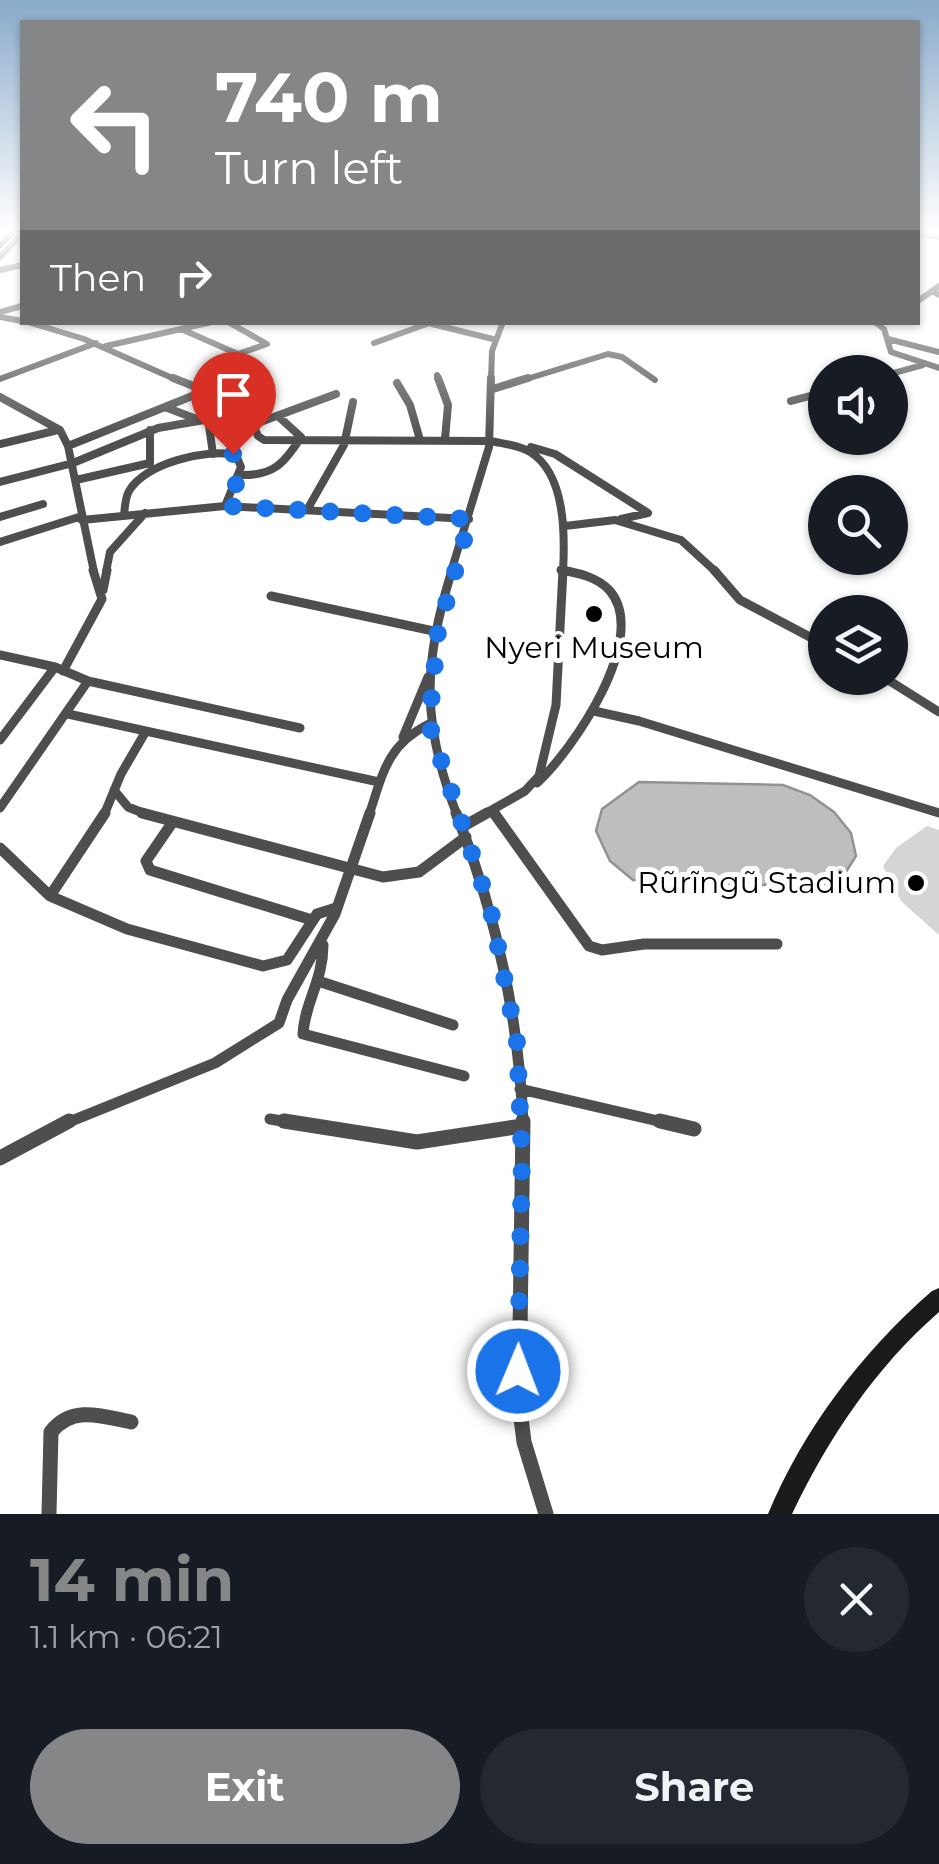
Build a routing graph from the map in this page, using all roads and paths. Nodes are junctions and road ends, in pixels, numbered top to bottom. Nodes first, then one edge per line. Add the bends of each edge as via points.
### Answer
1 (37, 325) edge
2 (199, 325) edge
3 (233, 325) edge
4 (426, 325) edge
5 (440, 325) edge
6 (501, 325) edge
7 (887, 326) edge
8 (181, 329) junction
9 (493, 339) junction
10 (888, 339) junction
11 (374, 343) dead end
12 (101, 344) junction
13 (939, 352) edge
14 (926, 364) junction
15 (939, 368) edge
16 (908, 369) edge
17 (437, 376) dead end
18 (0, 379) edge
19 (654, 380) dead end
20 (397, 382) dead end
21 (493, 388) junction
22 (203, 392) junction
23 (336, 394) dead end
24 (0, 396) edge
25 (808, 396) edge
26 (791, 401) dead end
27 (353, 402) dead end
28 (166, 407) junction
29 (250, 412) junction
30 (279, 417) junction
31 (204, 419) junction
32 (255, 424) junction
33 (58, 430) junction
34 (150, 430) junction
35 (298, 440) junction
36 (420, 440) junction
37 (445, 440) junction
38 (346, 441) junction
39 (491, 441) junction
40 (0, 444) edge
41 (512, 444) junction
42 (68, 446) junction
43 (214, 454) junction
44 (72, 463) junction
45 (240, 475) junction
46 (76, 480) junction
47 (0, 482) edge
48 (42, 504) dead end
49 (225, 506) junction
50 (307, 510) junction
51 (324, 513) dead end
52 (145, 514) junction
53 (124, 515) junction
54 (0, 517) edge
55 (82, 518) junction
56 (470, 519) junction
57 (615, 520) junction
58 (565, 526) junction
59 (0, 542) edge
60 (560, 570) junction
61 (102, 596) junction
62 (271, 596) dead end
63 (438, 632) junction
64 (808, 635) edge
65 (0, 655) edge
66 (59, 669) junction
67 (431, 672) junction
68 (88, 680) junction
69 (908, 692) edge
70 (594, 712) junction
71 (939, 712) edge
72 (68, 714) junction
73 (429, 724) junction
74 (300, 728) dead end
75 (146, 731) junction
76 (402, 738) junction
77 (0, 740) edge
78 (380, 782) junction
79 (114, 790) junction
80 (525, 792) junction
81 (3, 800) edge
82 (128, 807) junction
83 (493, 810) junction
84 (939, 813) edge
85 (104, 816) junction
86 (172, 823) junction
87 (464, 832) junction
88 (0, 848) edge
89 (349, 871) junction
90 (50, 896) junction
91 (336, 908) junction
92 (312, 920) junction
93 (323, 939) junction
94 (776, 944) dead end
95 (318, 981) junction
96 (453, 1025) dead end
97 (464, 1076) dead end
98 (520, 1089) junction
99 (270, 1120) dead end
100 (522, 1126) junction
101 (694, 1129) dead end
102 (0, 1158) edge
103 (939, 1298) edge
104 (130, 1422) dead end
105 (49, 1514) edge
106 (546, 1514) edge
107 (780, 1514) edge

1 - 12 street
2 - 8 street
3 - 8 street via 267,344 233,353
4 - 11 street
5 - 9 street
6 - 9 street
7 - 10 street
8 - 12 street
9 - 21 street
10 - 13 street
10 - 14 street via 892,352
12 - 18 street
12 - 22 street
14 - 15 street
14 - 16 street
17 - 37 street via 448,405
19 - 21 street via 608,354
20 - 36 street
21 - 39 street
22 - 28 street
22 - 29 street
23 - 30 street
24 - 33 street
25 - 26 street
27 - 38 street
28 - 31 street
28 - 42 street
29 - 31 street
29 - 32 street
30 - 32 street
30 - 35 street
31 - 34 street
31 - 43 street
32 - 35 street via 264,440
33 - 40 street
33 - 42 street
34 - 44 street
34 - 46 street via 150,463
35 - 38 street
35 - 45 street via 278,472
36 - 37 street
36 - 38 street
37 - 39 street
38 - 50 street
39 - 41 street
39 - 56 street
41 - 57 street via 556,454 648,512
41 - 58 street via 540,459
42 - 44 street
43 - 45 street via 236,456
43 - 53 street via 171,463 141,480 127,494
44 - 46 street
44 - 47 street
45 - 49 street
46 - 55 street
48 - 54 street
49 - 50 street
49 - 52 street
50 - 56 street
51 - 56 street
52 - 53 street
52 - 61 street via 110,552
53 - 55 street
55 - 59 street
55 - 61 street
56 - 63 street
57 - 58 street
57 - 64 street via 681,540 740,600
58 - 60 street
60 - 70 street via 607,588 619,612 612,665
60 - 80 street via 556,705 546,759
61 - 66 street
62 - 63 street
63 - 67 street
65 - 66 street
66 - 68 street
66 - 77 street
67 - 73 street
67 - 76 street
68 - 72 street
68 - 74 street
69 - 71 street
70 - 80 street via 556,769
70 - 84 street
72 - 75 street
72 - 81 street
73 - 76 street
73 - 87 street
75 - 78 street
75 - 79 street
76 - 78 street
78 - 89 street
79 - 82 street
79 - 85 street
80 - 83 street
82 - 85 street
82 - 86 street
83 - 87 street
83 - 94 street via 589,946
85 - 90 street
86 - 89 street
86 - 92 street via 146,861 150,870
87 - 89 street via 433,866 412,876
87 - 98 street via 506,972
88 - 90 street
89 - 91 street
90 - 92 street via 126,930 270,967 287,960
91 - 92 street
91 - 93 street
93 - 95 street
93 - 102 street via 268,1033
95 - 96 street
95 - 97 street via 303,1034
98 - 100 street
98 - 101 street
99 - 100 street via 417,1142
100 - 106 street via 519,1402
103 - 107 main road via 844,1399
104 - 105 street via 81,1414 58,1420 51,1432

